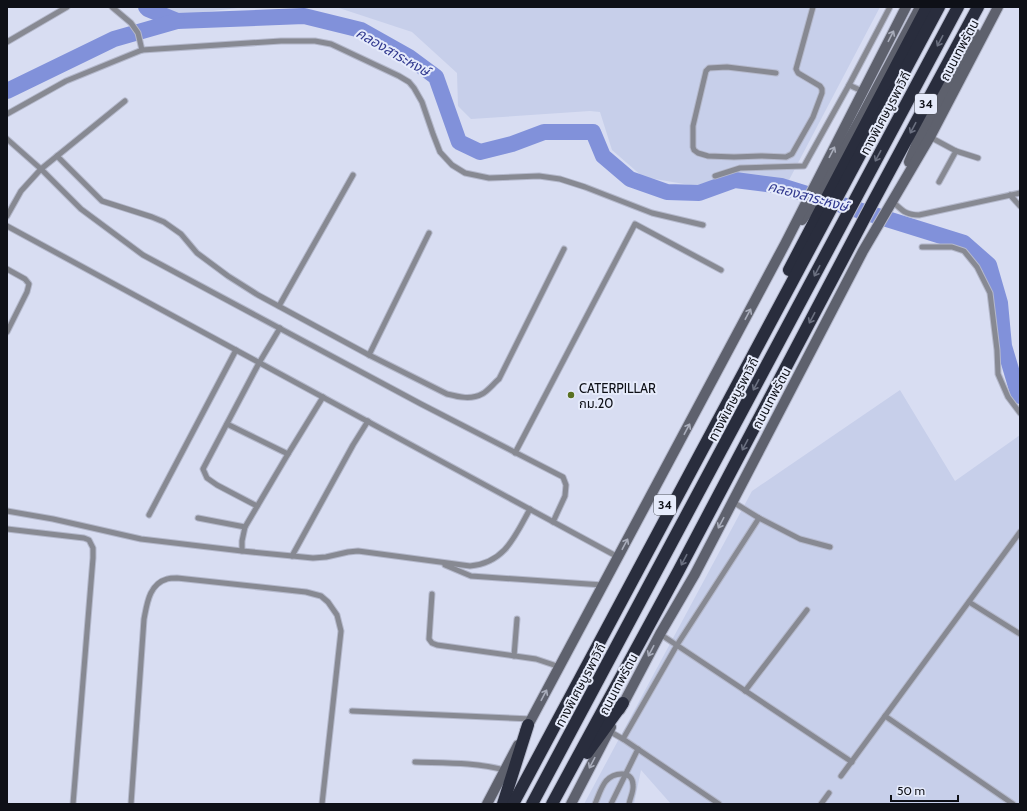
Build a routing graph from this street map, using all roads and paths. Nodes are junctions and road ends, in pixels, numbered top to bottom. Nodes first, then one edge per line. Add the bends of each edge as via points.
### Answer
1 (67, 7) edge
2 (112, 7) edge
3 (813, 7) edge
4 (890, 7) edge
5 (906, 7) edge
6 (920, 7) edge
7 (927, 7) edge
8 (939, 7) edge
9 (958, 7) edge
10 (978, 7) edge
11 (991, 7) edge
12 (998, 7) edge
13 (7, 42) edge
14 (142, 50) junction
15 (776, 73) dead end
16 (849, 85) junction
17 (862, 91) junction
18 (125, 101) dead end
19 (7, 114) edge
20 (930, 137) junction
21 (7, 139) edge
22 (956, 151) junction
23 (57, 156) junction
24 (978, 158) dead end
25 (41, 169) junction
26 (353, 175) dead end
27 (715, 176) dead end
28 (939, 182) dead end
29 (822, 190) junction
30 (1020, 193) edge
31 (1010, 195) junction
32 (813, 205) junction
33 (889, 206) junction
34 (1020, 206) edge
35 (7, 216) edge
36 (703, 225) dead end
37 (7, 226) edge
38 (429, 233) dead end
39 (922, 247) dead end
40 (564, 249) dead end
41 (7, 270) edge
42 (721, 270) dead end
43 (279, 306) junction
44 (280, 328) junction
45 (7, 332) edge
46 (236, 350) junction
47 (369, 355) junction
48 (259, 363) junction
49 (323, 397) junction
50 (1020, 413) edge
51 (368, 421) junction
52 (227, 424) junction
53 (515, 452) junction
54 (288, 454) junction
55 (733, 502) junction
56 (257, 506) junction
57 (530, 509) junction
58 (7, 511) edge
59 (149, 515) dead end
60 (198, 518) dead end
61 (759, 518) junction
62 (553, 522) junction
63 (245, 527) junction
64 (7, 529) edge
65 (1020, 532) edge
66 (830, 547) dead end
67 (242, 551) junction
68 (292, 556) junction
69 (618, 557) junction
70 (437, 562) junction
71 (603, 585) junction
72 (432, 594) dead end
73 (969, 602) junction
74 (807, 610) dead end
75 (517, 619) dead end
76 (660, 634) junction
77 (1020, 634) edge
78 (677, 645) junction
79 (514, 656) junction
80 (560, 667) junction
81 (745, 691) junction
82 (623, 704) junction
83 (352, 711) dead end
84 (885, 716) junction
85 (530, 722) junction
86 (609, 731) junction
87 (623, 739) junction
88 (638, 749) junction
89 (415, 762) dead end
90 (852, 762) junction
91 (505, 770) junction
92 (626, 775) junction
93 (841, 776) dead end
94 (559, 790) junction
95 (829, 793) dead end
96 (73, 804) edge
97 (131, 804) edge
98 (322, 804) edge
99 (487, 804) edge
100 (503, 804) edge
101 (507, 804) edge
102 (513, 804) edge
103 (532, 804) edge
104 (552, 804) edge
105 (571, 804) edge
106 (595, 804) edge
107 (611, 804) edge
108 (629, 804) edge
109 (718, 804) edge
110 (822, 804) edge
111 (1013, 804) edge

1 - 13 lane
2 - 14 lane via 131,23 138,33
3 - 15 lane via 796,69 798,73 820,86 822,93 813,117 792,154 786,157 708,156 694,150 693,126 706,71 709,68 727,67
4 - 16 lane
17 -> 5 main road, 34
6 - 29 main road
7 - 29 highway, 34
8 - 102 highway, ทางพิเศษบูรพาวิถี
9 -> 103 highway, ทางพิเศษบูรพาวิถี
10 -> 94 highway, ถนนเทพรัตน / 34 via 679,570
11 - 33 main road via 919,138
12 - 20 main road, ถนนเทพรัตน / 34
14 - 19 lane via 66,82
14 - 36 lane via 281,41 332,44 409,82 422,102 440,152 452,165 465,173 489,178 538,176 560,179 652,213
16 - 17 lane
16 - 27 lane via 804,166 740,168
29 -> 17 main road, 34
18 - 23 lane
20 - 22 lane
20 - 33 main road, ถนนเทพรัตน / 34
21 - 25 lane
22 - 24 lane
22 - 28 lane
23 - 25 lane
23 - 43 lane via 102,201 164,222 181,234 197,253 228,276
25 - 35 lane via 21,191
25 - 44 lane via 81,209 143,255
26 - 43 lane
29 - 32 highway, 34
29 - 32 main road, 34
30 - 31 lane
31 - 33 lane via 919,216
31 - 34 lane
69 -> 32 main road, 34 via 785,244
32 - 101 highway, 34
33 - 55 main road, ถนนเทพรัตน / 34 via 863,251
37 - 46 lane
38 - 47 lane
39 - 50 lane via 952,247 964,251 977,266 990,293 998,374 1008,397
40 - 47 lane via 499,379 483,394 460,398 447,394
41 - 45 lane via 29,284
42 - 53 lane via 635,224
43 - 47 lane
44 - 48 lane
44 - 53 lane
46 - 48 lane
46 - 59 lane
48 - 49 lane
48 - 52 lane
49 - 51 lane
49 - 54 lane
51 - 57 lane
51 - 68 lane
52 - 54 lane
52 - 56 lane via 203,469 206,478
53 - 62 lane via 563,477 566,485 565,496
54 - 56 lane
55 - 61 lane
55 -> 76 main road, ถนนเทพรัตน / 34
56 - 63 lane
57 - 62 lane
57 - 70 lane via 514,539 498,557 478,566
58 - 67 lane via 141,539
60 - 63 lane
61 - 66 lane via 800,539
61 - 78 lane
62 - 69 lane
63 - 67 lane
64 - 96 lane via 84,538 90,540 93,548
65 - 73 lane
67 - 68 lane
68 - 70 lane via 313,558 358,551
69 - 71 main road, 34
70 - 71 lane via 471,576
71 - 80 main road, 34
72 - 79 lane via 429,639 432,643
73 - 77 lane
73 - 84 lane
74 - 81 lane
75 - 79 lane
76 - 78 lane
76 -> 82 main road, ถนนเทพรัตน / 34
78 - 81 lane
78 - 87 lane
79 - 80 lane via 536,659
85 -> 80 main road, 34
81 - 90 lane
82 - 86 main road, ถนนเทพรัตน / 34
82 - 94 highway
83 - 85 lane
84 - 90 lane
84 - 111 lane
85 - 91 main road, 34
85 - 100 highway
86 - 87 lane
86 -> 105 main road, ถนนเทพรัตน / 34
87 - 88 lane
88 - 92 lane
88 - 109 lane
89 - 91 lane via 471,764
90 - 93 lane
91 - 99 main road, 34
92 - 106 lane via 615,774 605,782
92 - 107 lane
92 - 108 lane via 631,778 634,787
94 - 104 highway, ถนนเทพรัตน / 34
95 - 110 lane
97 - 98 lane via 144,619 148,598 155,585 166,579 177,578 306,592 321,596 337,615 341,631

